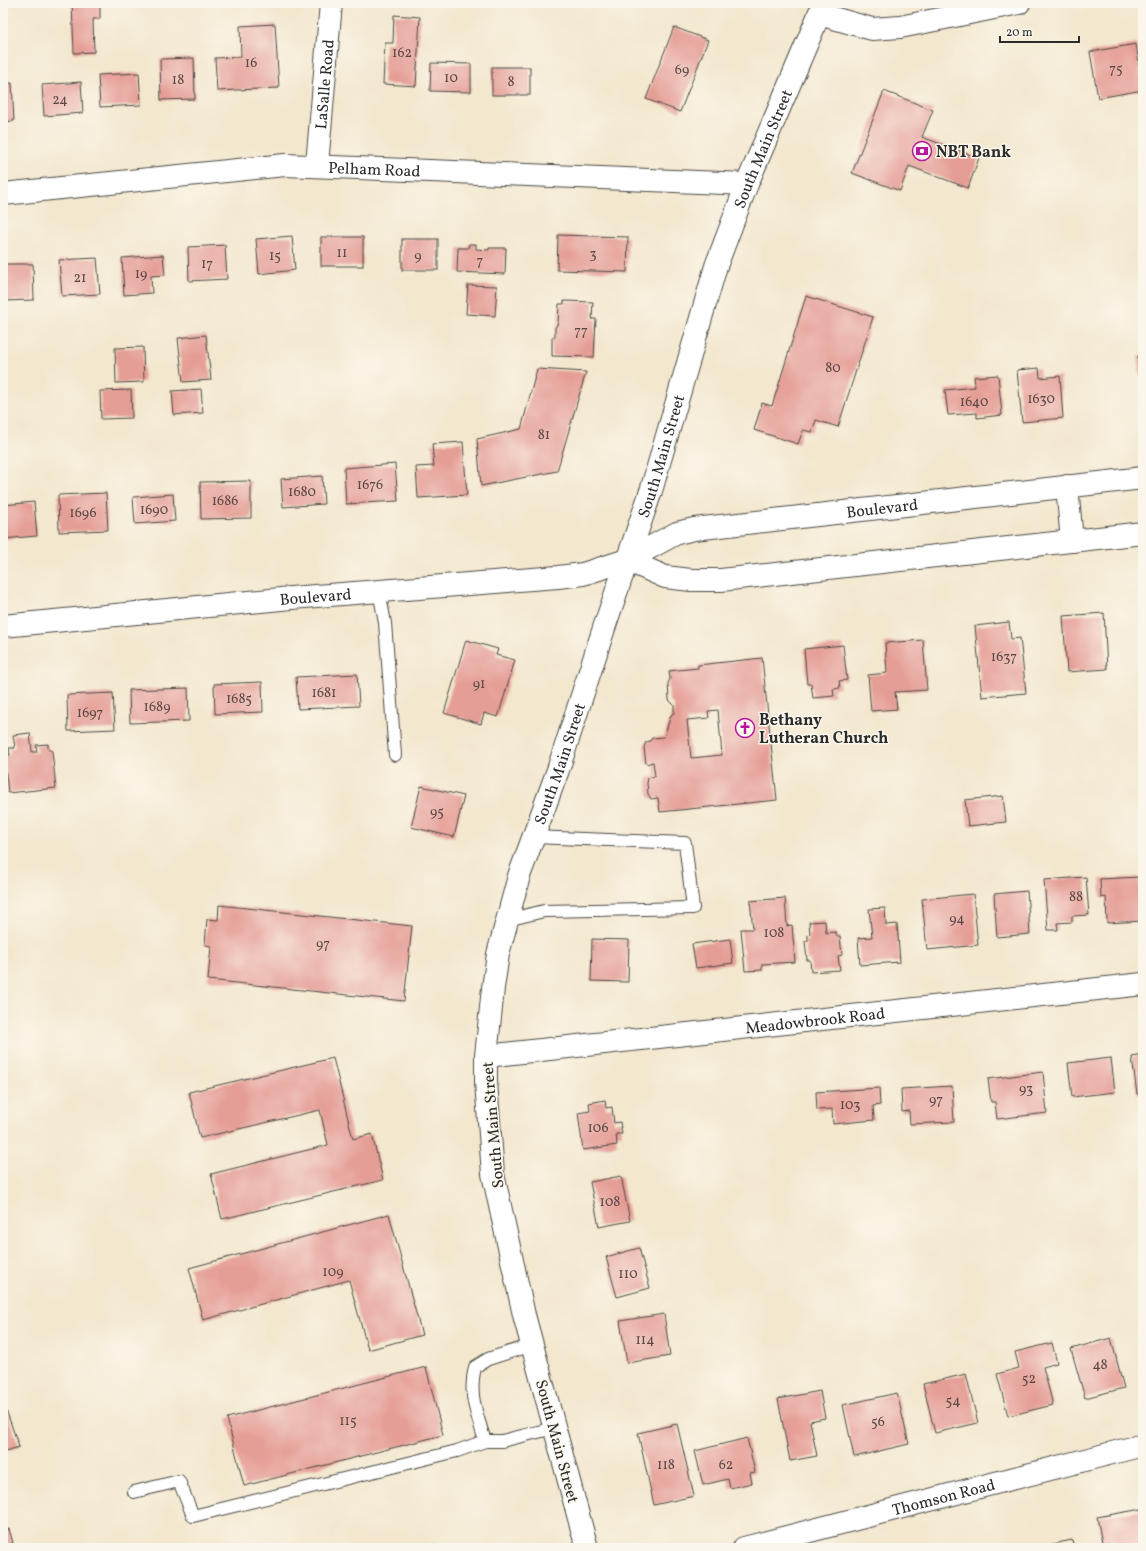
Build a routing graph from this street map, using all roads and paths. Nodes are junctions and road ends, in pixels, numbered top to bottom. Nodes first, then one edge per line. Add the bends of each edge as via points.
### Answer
1 (331, 3) edge
2 (1019, 3) edge
3 (822, 9) edge
4 (317, 165) junction
5 (747, 184) junction
6 (3, 194) edge
7 (1143, 478) edge
8 (1067, 486) junction
9 (1143, 533) edge
10 (1072, 541) junction
11 (627, 560) junction
12 (380, 591) junction
13 (3, 626) edge
14 (395, 755) dead end
15 (533, 837) junction
16 (507, 920) junction
17 (1143, 984) edge
18 (486, 1056) junction
19 (532, 1345) junction
20 (554, 1428) junction
21 (484, 1441) junction
22 (1143, 1445) edge
23 (134, 1492) dead end
24 (587, 1548) edge
25 (744, 1548) edge

1 - 4 main road, LaSalle Road
2 - 3 main road via 900,27 872,28
3 - 5 main road, South Main Street
4 - 5 main road, Pelham Road
4 - 6 main road, Pelham Road via 285,165
5 - 11 main road, South Main Street via 716,266 651,492
7 - 8 main road, Boulevard
8 - 10 main road
8 - 11 main road, Boulevard via 694,529 677,533
9 - 10 main road
10 - 11 main road via 720,580 665,577
11 - 12 main road, Boulevard via 583,574
11 - 15 main road, South Main Street via 558,770
12 - 13 main road, Boulevard
12 - 14 lane via 385,623
15 - 16 main road, South Main Street
15 - 16 lane via 684,843 693,908 544,911
16 - 18 main road, South Main Street via 498,954
17 - 18 main road, Meadowbrook Road
18 - 19 main road, South Main Street via 493,1174
19 - 20 main road, South Main Street
19 - 21 lane via 488,1359 475,1367 471,1381 473,1403
20 - 21 lane via 502,1441
20 - 24 main road, South Main Street
21 - 23 lane via 457,1451 193,1516 178,1481
22 - 25 main road, Thomson Road

